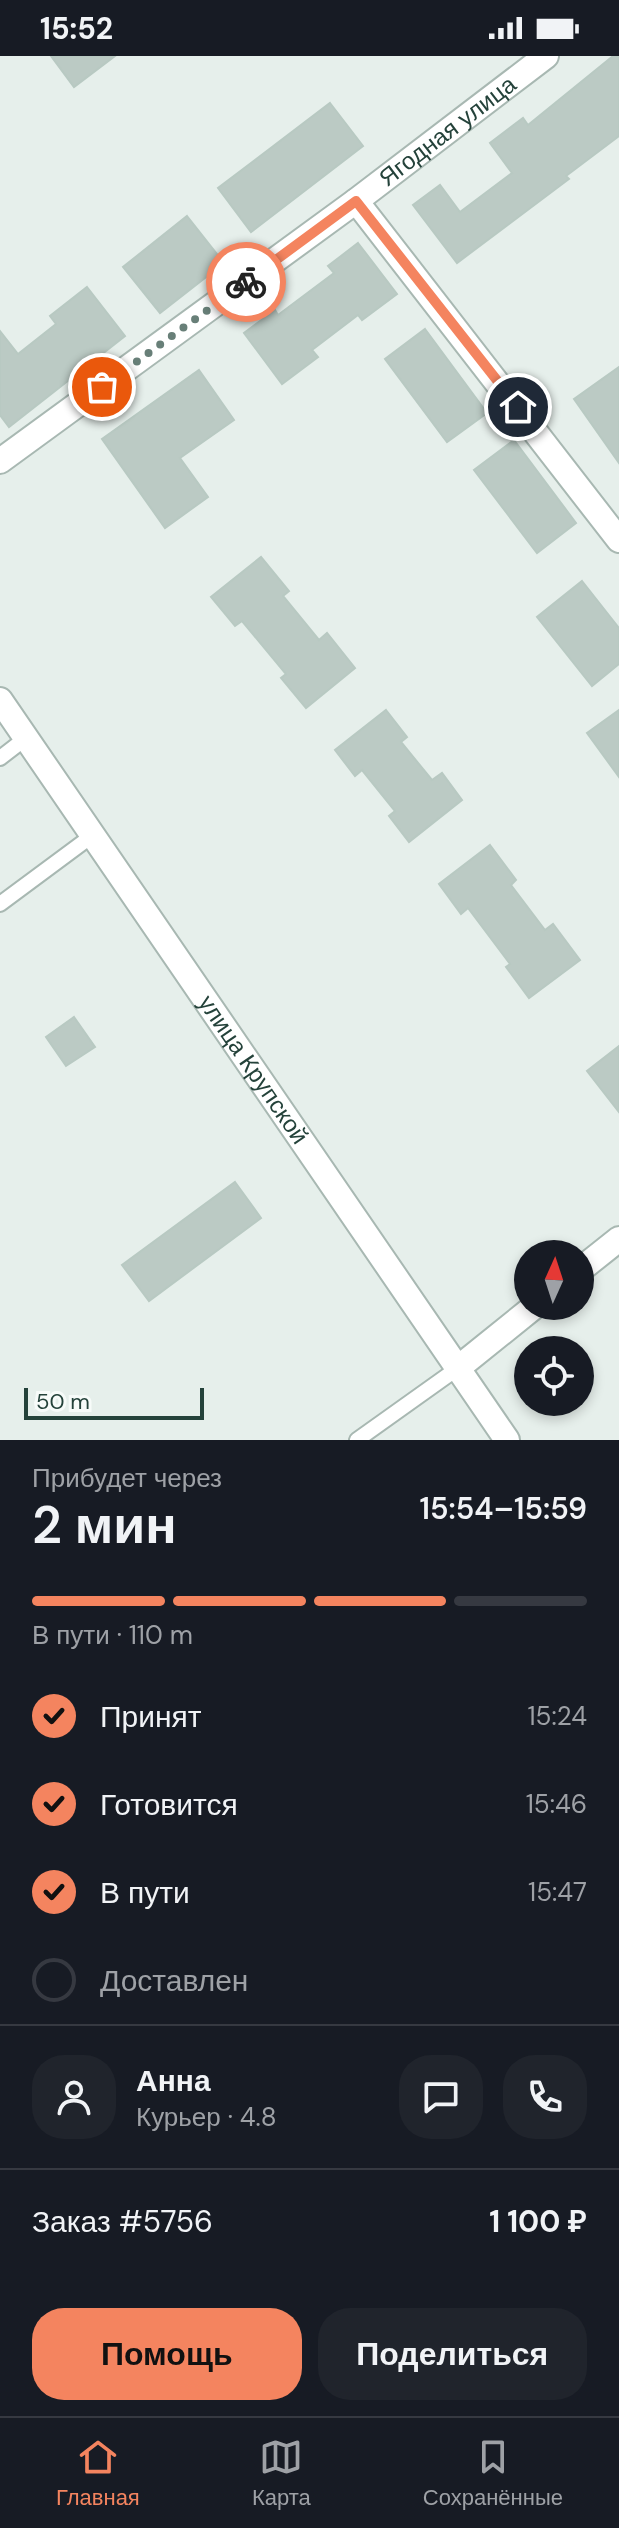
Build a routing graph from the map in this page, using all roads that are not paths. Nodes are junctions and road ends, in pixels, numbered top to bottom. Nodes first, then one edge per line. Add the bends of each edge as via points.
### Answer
1 (546, 56) edge
2 (356, 201) junction
3 (0, 461) edge
4 (619, 540) edge
5 (0, 700) edge
6 (26, 738) junction
7 (0, 758) edge
8 (93, 835) junction
9 (0, 904) edge
10 (619, 1239) edge
11 (594, 1259) edge
12 (518, 1320) edge
13 (458, 1368) junction
14 (357, 1440) edge
15 (507, 1440) edge

1 - 2 street, Ягодная улица
2 - 3 street, Ягодная улица
2 - 4 street
5 - 6 street, улица Крупской
6 - 7 lane
6 - 8 street, улица Крупской
8 - 9 lane
8 - 13 street, улица Крупской
10 - 11 street
12 - 13 street
13 - 14 lane
13 - 15 street, улица Крупской

